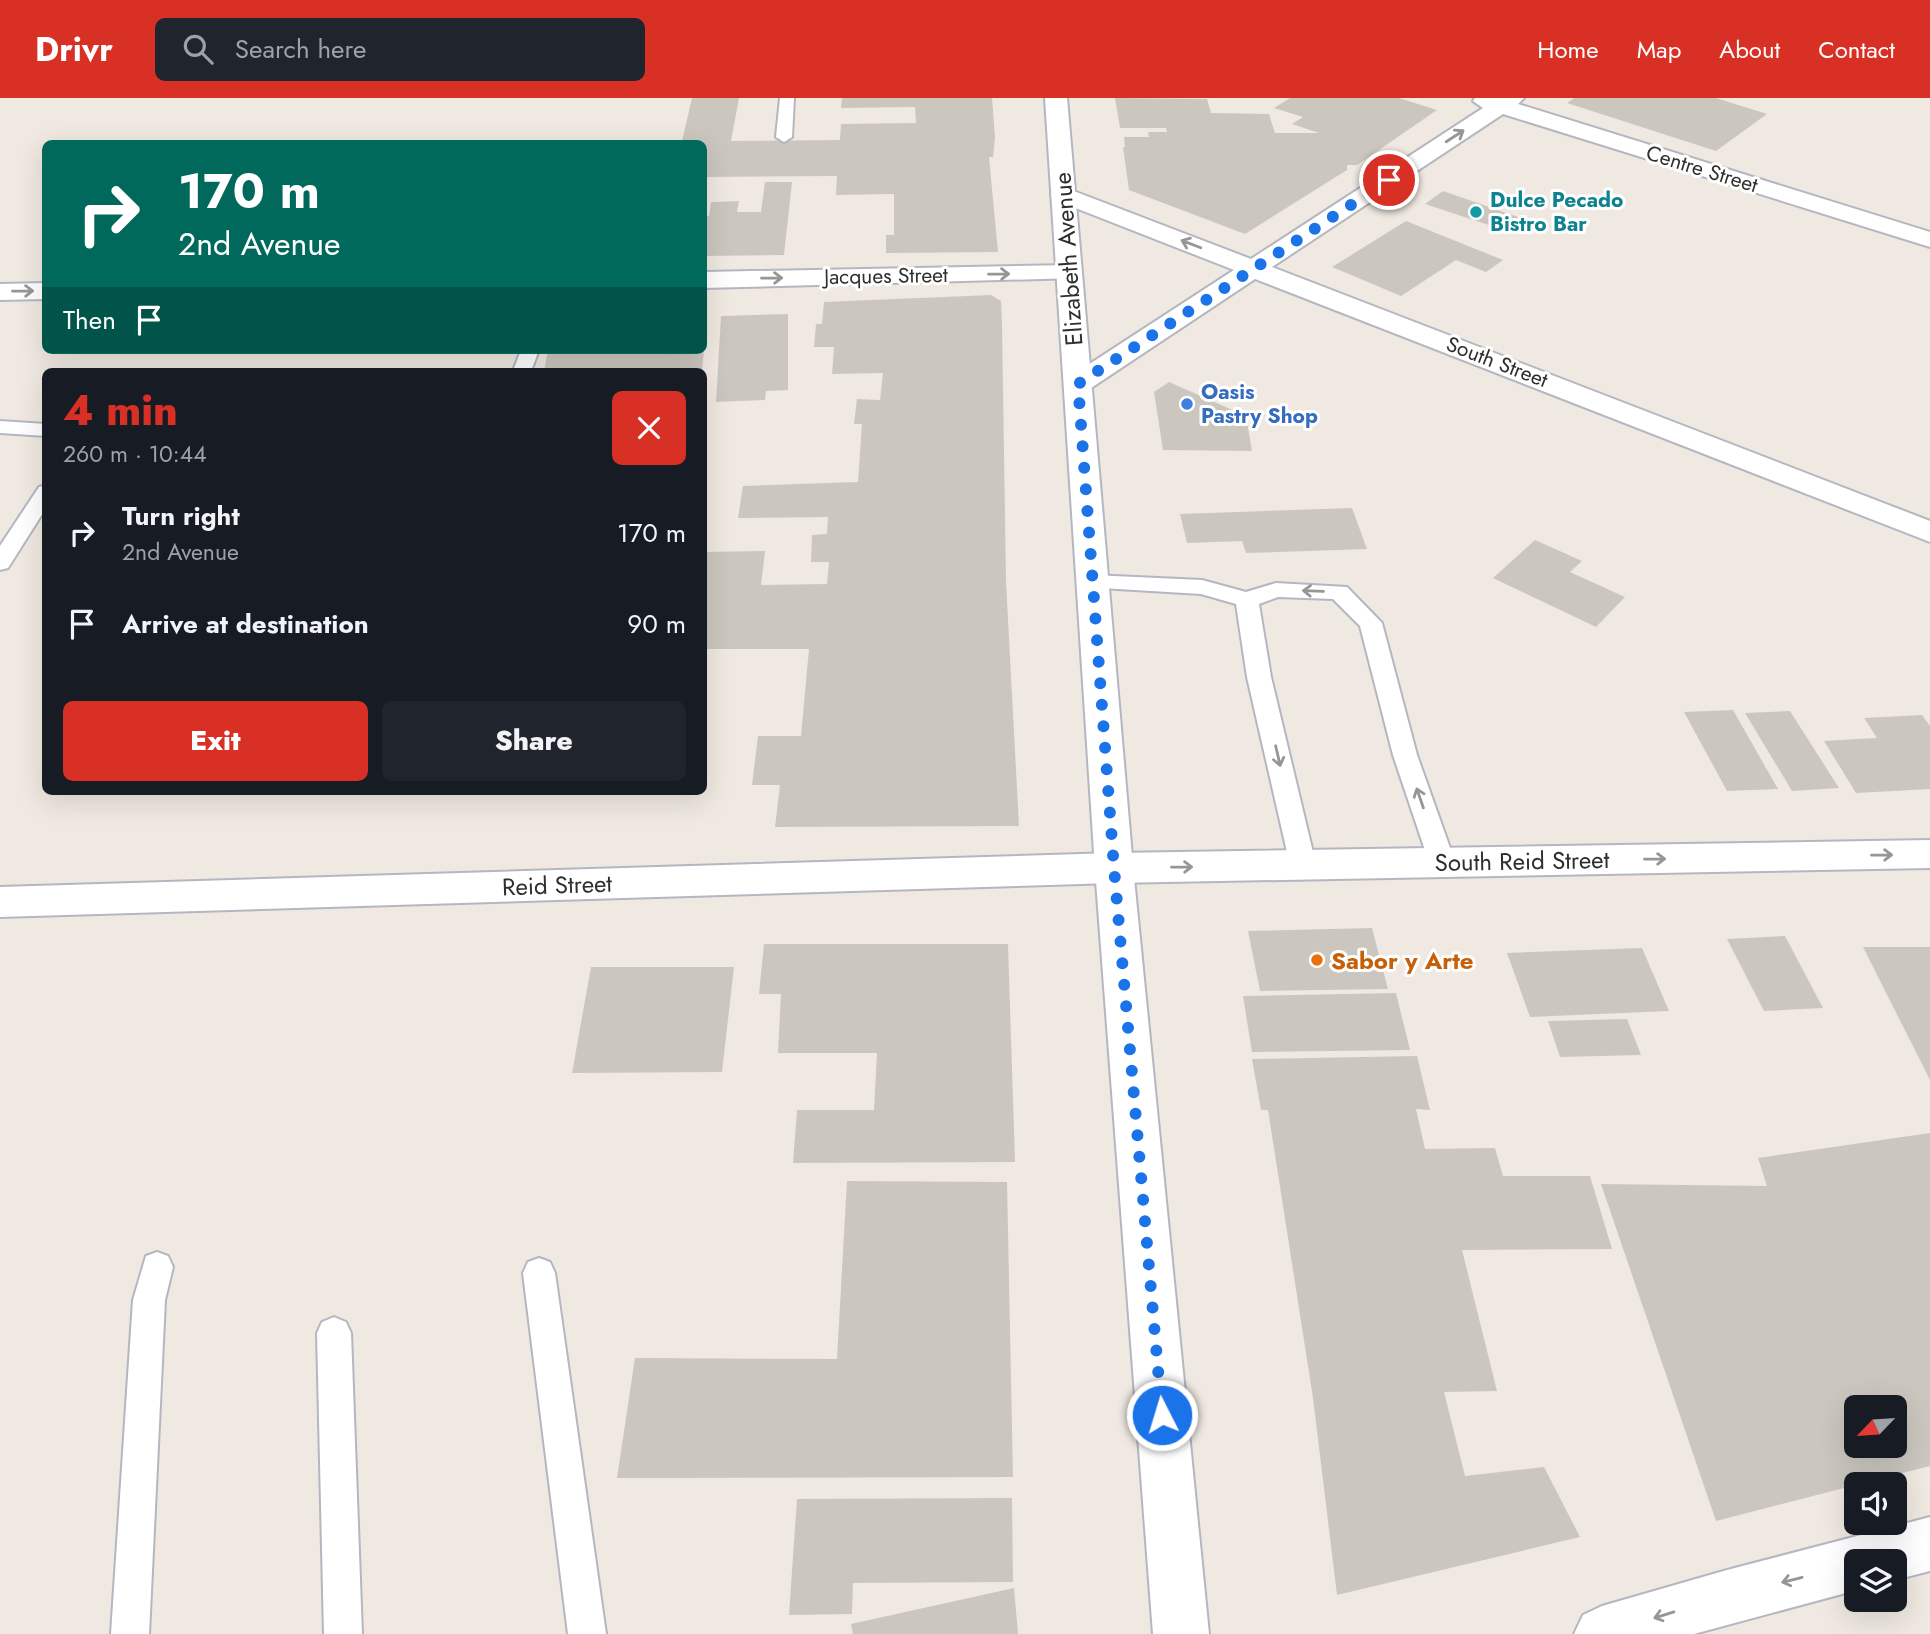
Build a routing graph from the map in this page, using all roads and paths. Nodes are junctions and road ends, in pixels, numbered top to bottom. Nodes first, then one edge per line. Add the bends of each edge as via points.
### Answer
1 (787, 98) edge
2 (1056, 98) edge
3 (1474, 98) edge
4 (1507, 102) edge
5 (784, 137) dead end
6 (1063, 195) junction
7 (1930, 240) edge
8 (1254, 268) junction
9 (1069, 273) junction
10 (707, 280) edge
11 (42, 291) edge
12 (0, 292) edge
13 (1078, 384) junction
14 (0, 427) edge
15 (42, 430) edge
16 (42, 497) edge
17 (1930, 531) edge
18 (42, 533) edge
19 (18, 534) junction
20 (0, 563) edge
21 (1092, 582) junction
22 (1247, 600) junction
23 (1930, 854) edge
24 (1442, 862) junction
25 (1303, 865) junction
26 (1114, 868) junction
27 (0, 902) edge
28 (158, 1267) dead end
29 (539, 1273) dead end
30 (334, 1333) dead end
31 (1930, 1544) edge
32 (1907, 1550) edge
33 (1844, 1566) edge
34 (130, 1634) edge
35 (343, 1634) edge
36 (587, 1634) edge
37 (1181, 1634) edge
38 (1602, 1634) edge

1 - 5 lane
2 - 6 street, Elizabeth Avenue
3 - 4 street, Centre Street
4 - 7 street, Centre Street
8 -> 4 street
8 -> 6 street, South Street
6 - 9 street, Elizabeth Avenue
8 - 13 street
8 - 17 street, South Street
10 -> 9 street, Jacques Street
9 - 13 street, Elizabeth Avenue
12 -> 11 street
13 - 21 street, Elizabeth Avenue
14 - 15 lane
16 - 19 lane
18 - 19 lane
19 - 20 lane
21 - 22 lane via 1202,587
21 - 26 street, Elizabeth Avenue
24 -> 22 lane via 1405,755 1371,623 1339,592 1276,590
22 -> 25 lane via 1259,677
24 -> 23 street, South Reid Street
24 - 25 street, South Reid Street
26 -> 25 street, South Reid Street
26 - 27 street, Reid Street
26 - 37 street, Elizabeth Avenue
28 - 34 lane via 149,1300
29 - 36 lane
30 - 35 lane
31 - 32 street
33 -> 38 street

